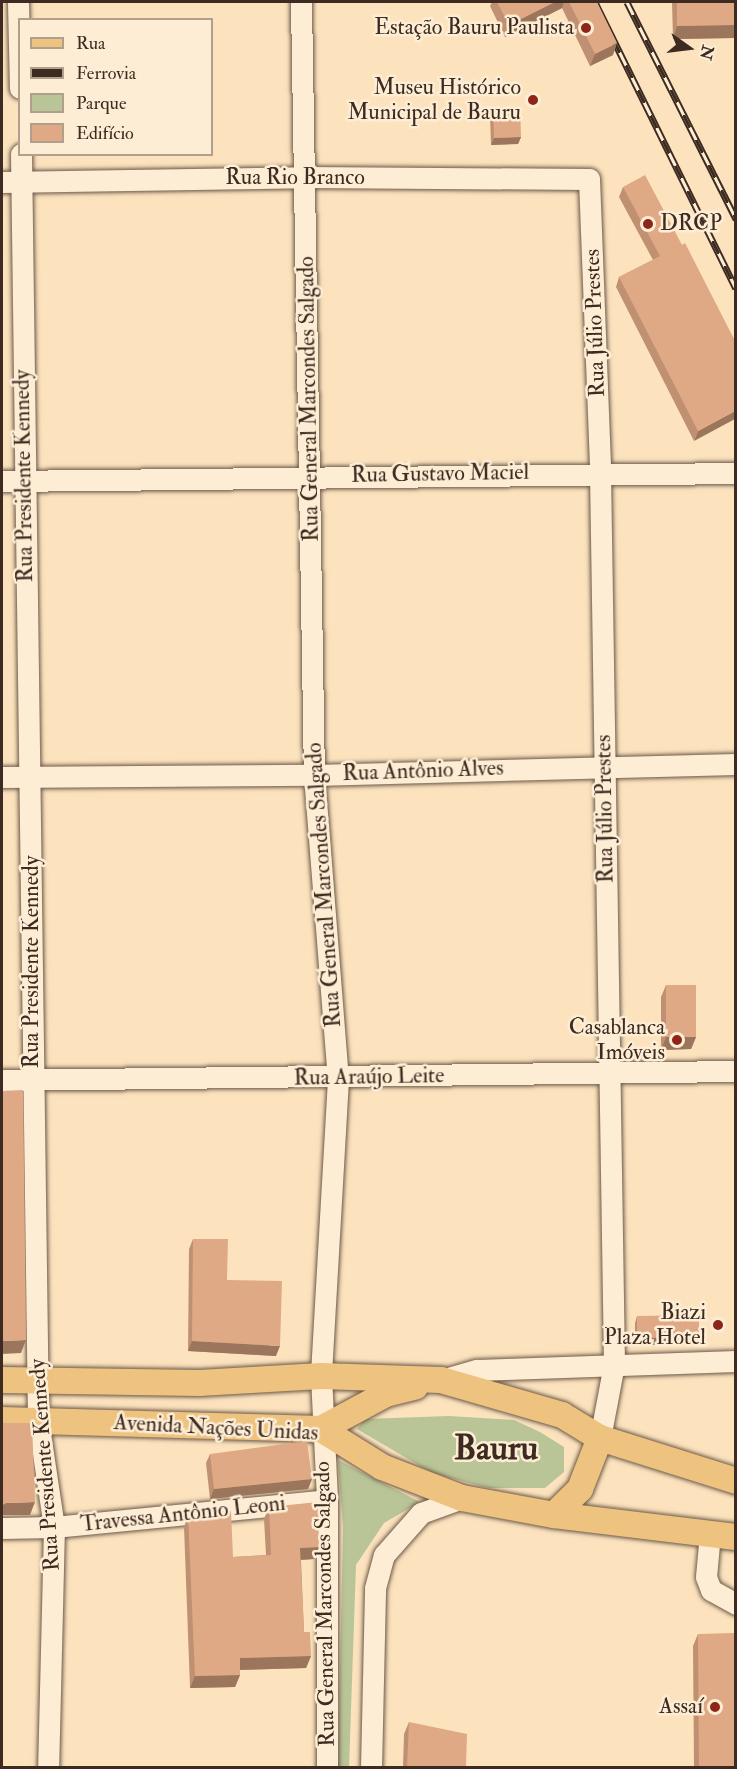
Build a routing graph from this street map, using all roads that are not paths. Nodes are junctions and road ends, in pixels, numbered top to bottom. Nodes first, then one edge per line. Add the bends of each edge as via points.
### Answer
1 (18, 2) edge
2 (301, 2) edge
3 (18, 18) edge
4 (20, 156) edge
5 (305, 177) junction
6 (589, 179) joint
7 (11, 182) edge
8 (600, 472) junction
9 (735, 473) edge
10 (311, 476) junction
11 (2, 481) edge
12 (24, 481) junction
13 (735, 764) edge
14 (604, 765) junction
15 (314, 775) junction
16 (31, 776) junction
17 (2, 777) edge
18 (735, 1071) edge
19 (607, 1072) junction
20 (338, 1078) junction
21 (33, 1079) junction
22 (2, 1080) edge
23 (735, 1361) edge
24 (614, 1364) junction
25 (321, 1376) junction
26 (2, 1380) edge
27 (39, 1380) junction
28 (441, 1380) junction
29 (2, 1420) edge
30 (38, 1420) junction
31 (321, 1429) junction
32 (600, 1437) junction
33 (735, 1480) edge
34 (462, 1498) junction
35 (327, 1500) junction
36 (554, 1515) junction
37 (54, 1527) junction
38 (2, 1528) edge
39 (710, 1533) junction
40 (735, 1537) edge
41 (735, 1543) edge
42 (735, 1598) edge
43 (735, 1604) edge
44 (48, 1767) edge
45 (327, 1767) edge
46 (371, 1767) edge

1 - 3 street
2 - 5 street, Rua General Marcondes Salgado
4 - 7 street, Rua Presidente Kennedy
5 - 6 street, Rua Rio Branco
5 - 7 street, Rua Rio Branco
5 - 10 street, Rua General Marcondes Salgado
6 - 8 street, Rua Júlio Prestes
7 - 12 street, Rua Presidente Kennedy
8 - 9 street, Rua Gustavo Maciel
8 - 10 street, Rua Gustavo Maciel
8 - 14 street, Rua Júlio Prestes
10 - 12 street, Rua Gustavo Maciel
10 - 15 street, Rua General Marcondes Salgado
11 - 12 street, Rua Gustavo Maciel
12 - 16 street, Rua Presidente Kennedy
13 - 14 street, Rua Antônio Alves
14 - 15 street, Rua Antônio Alves
14 - 19 street, Rua Júlio Prestes
15 - 16 street, Rua Antônio Alves
15 - 20 street, Rua General Marcondes Salgado
16 - 17 street, Rua Antônio Alves
16 - 21 street, Rua Presidente Kennedy
18 - 19 street, Rua Araújo Leite
19 - 20 street, Rua Araújo Leite
19 - 24 street, Rua Júlio Prestes
20 - 21 street, Rua Araújo Leite
20 - 25 street, Rua General Marcondes Salgado
21 - 22 street, Rua Araújo Leite
21 - 27 street, Rua Presidente Kennedy
23 - 24 street
24 - 28 street via 477,1370
24 - 32 street, Rua Júlio Prestes
25 - 27 main road, Avenida Nações Unidas via 198,1383
25 - 28 main road, Avenida Nações Unidas
25 - 31 street, Rua General Marcondes Salgado
26 - 27 main road, Avenida Nações Unidas
27 - 30 street, Rua Presidente Kennedy
28 - 31 main road via 386,1394
28 - 32 main road, Avenida Nações Unidas via 562,1415
29 - 30 main road, Avenida Nações Unidas
30 - 31 main road, Avenida Nações Unidas
30 - 37 street, Rua Presidente Kennedy
31 - 34 main road, Avenida Nações Unidas via 382,1467
31 - 35 street, Rua General Marcondes Salgado
32 - 33 main road, Avenida Nações Unidas
32 - 36 main road via 580,1489
34 - 36 main road, Avenida Nações Unidas
34 - 46 street, Rua General Marcondes Salgado via 421,1513 384,1555 375,1588
35 - 37 street, Travessa Antônio Leoni
35 - 45 street, Rua General Marcondes Salgado
36 - 39 main road, Avenida Nações Unidas
37 - 38 street, Travessa Antônio Leoni
37 - 44 street, Rua Presidente Kennedy
39 - 40 main road, Avenida Nações Unidas
39 - 43 street via 706,1577 711,1590
41 - 42 street via 721,1548 713,1581 715,1588

